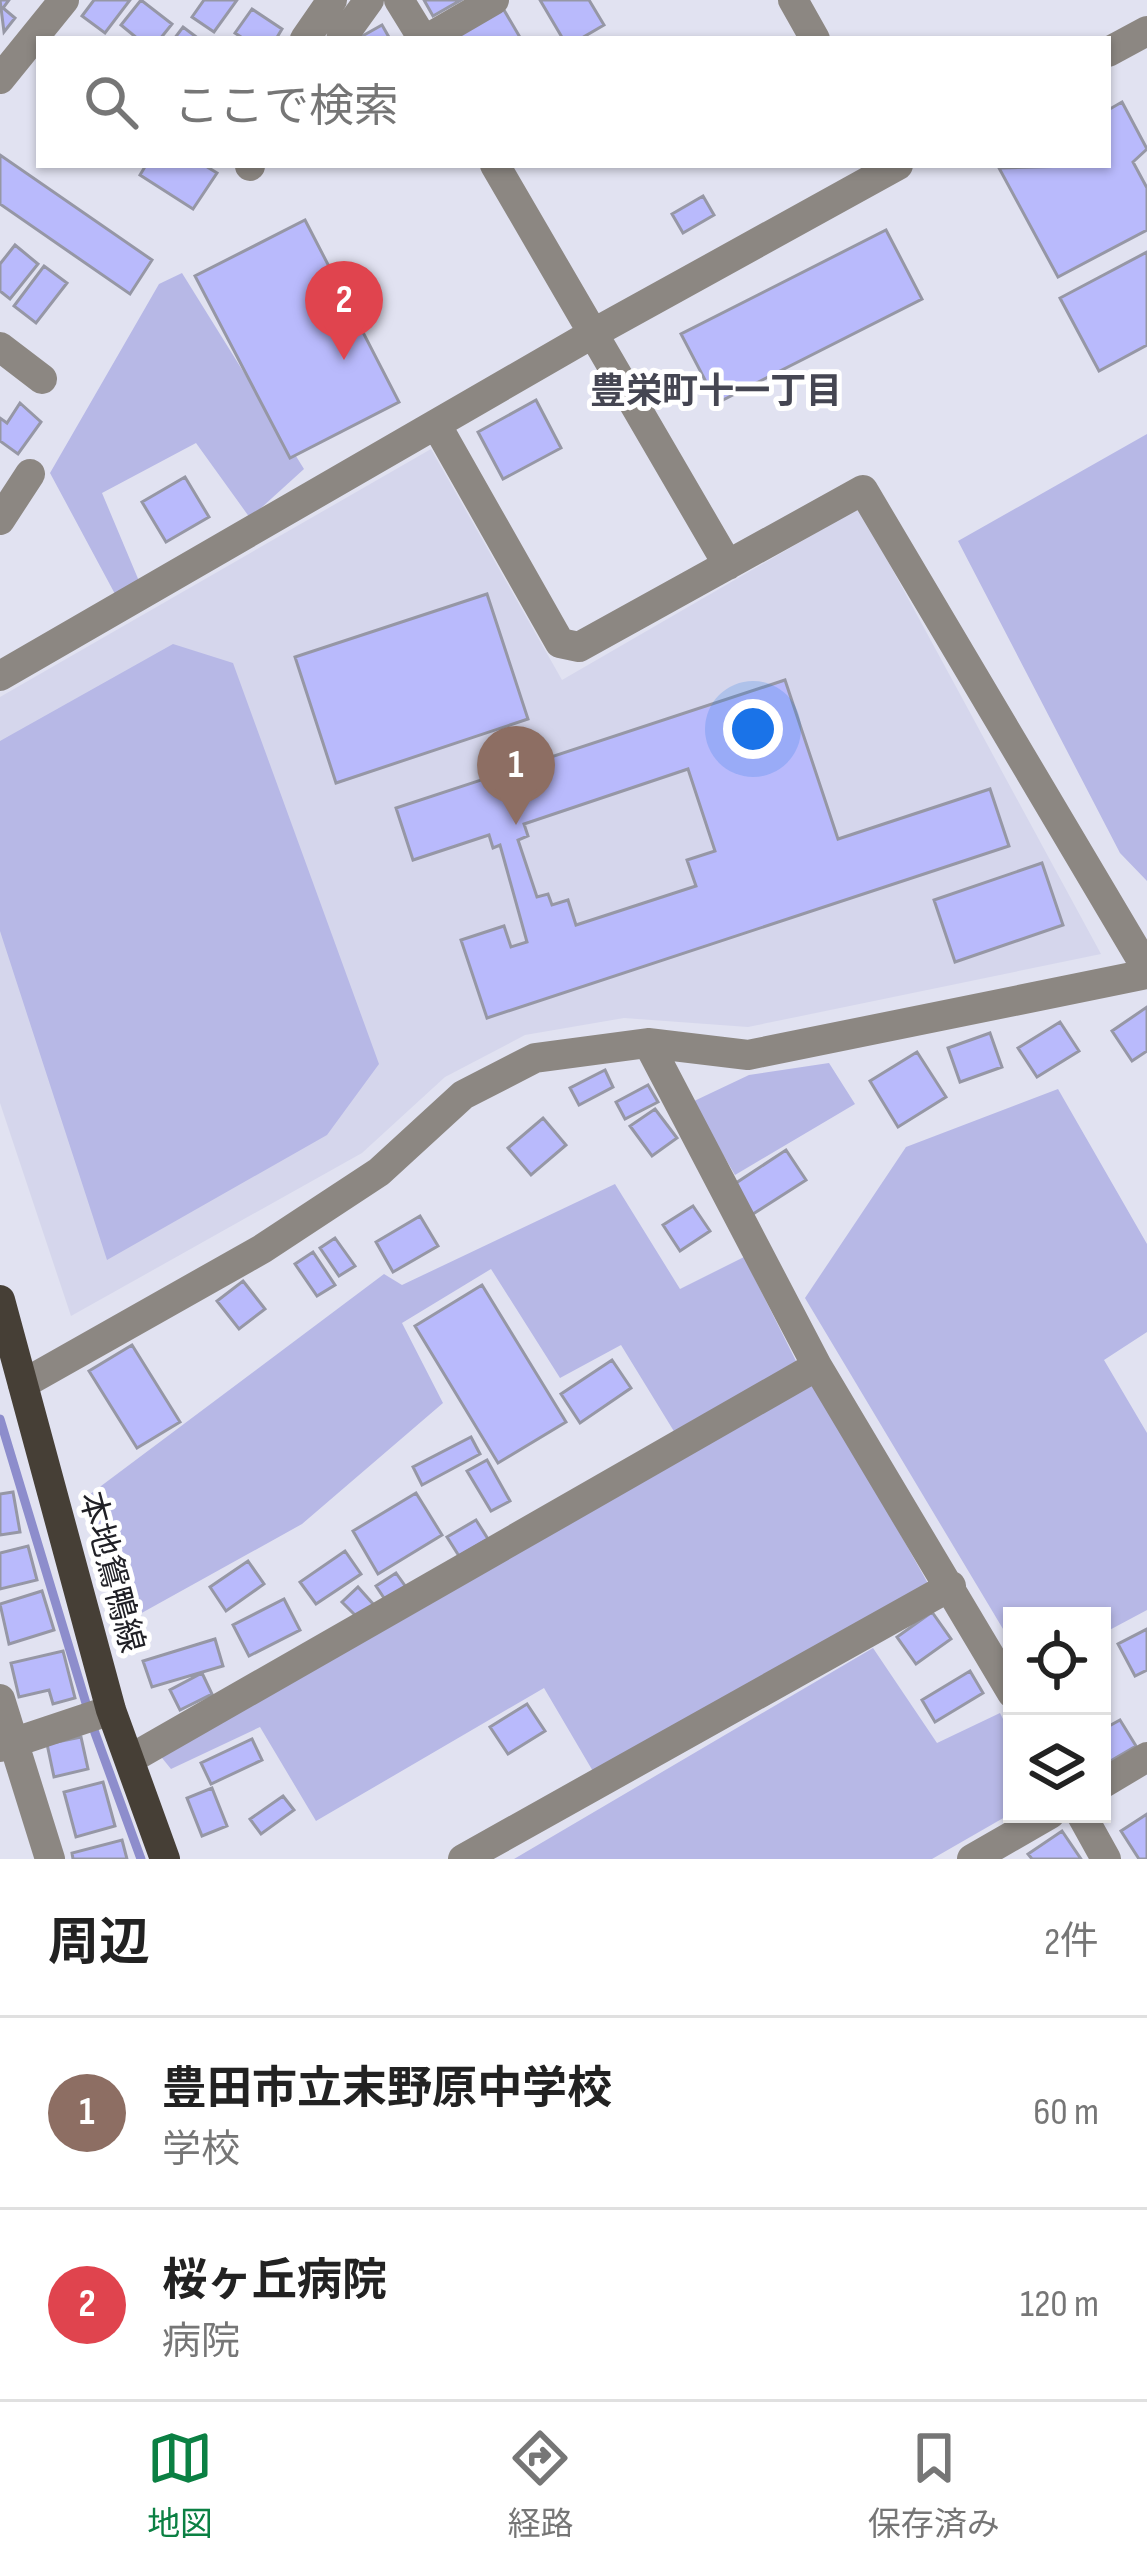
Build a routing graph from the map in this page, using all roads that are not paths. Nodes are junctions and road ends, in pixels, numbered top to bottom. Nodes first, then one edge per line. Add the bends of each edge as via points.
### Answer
1 (64, 0) edge
2 (332, 0) edge
3 (369, 0) edge
4 (399, 0) edge
5 (494, 0) edge
6 (793, 0) edge
7 (1147, 31) edge
8 (54, 32) edge
9 (307, 36) edge
10 (343, 36) edge
11 (423, 36) edge
12 (430, 36) edge
13 (813, 36) edge
14 (36, 48) edge
15 (1111, 50) edge
16 (0, 79) edge
17 (497, 168) edge
18 (888, 168) edge
19 (592, 334) junction
20 (0, 347) edge
21 (42, 379) dead end
22 (437, 426) junction
23 (30, 475) dead end
24 (0, 520) edge
25 (728, 565) junction
26 (0, 676) edge
27 (1147, 971) edge
28 (648, 1042) junction
29 (0, 1300) edge
30 (817, 1366) junction
31 (23, 1384) junction
32 (951, 1586) junction
33 (1003, 1677) edge
34 (0, 1699) edge
35 (111, 1710) junction
36 (7, 1744) edge
37 (1147, 1756) edge
38 (132, 1758) junction
39 (1111, 1778) edge
40 (1034, 1823) edge
41 (1086, 1823) edge
42 (50, 1859) edge
43 (165, 1859) edge
44 (463, 1859) edge
45 (971, 1859) edge
46 (1106, 1859) edge

1 - 8 street
2 - 9 street
3 - 10 street
4 - 11 street
5 - 12 street
6 - 13 street
7 - 15 street
14 - 16 street
17 - 19 street
18 - 19 street
19 - 22 street
19 - 25 street
20 - 21 street
22 - 25 street via 560,643 579,647
22 - 26 street
23 - 24 street
25 - 27 street via 863,490
27 - 28 street via 748,1055
28 - 30 street
28 - 31 street via 535,1058 463,1095 379,1172 262,1249
29 - 31 main road, 本地鴛鴨線
30 - 32 street
30 - 38 street
31 - 35 main road, 本地鴛鴨線
32 - 33 street
32 - 44 street
34 - 36 street
35 - 36 street
35 - 38 main road, 本地鴛鴨線
36 - 42 street
37 - 39 street
38 - 43 main road, 本地鴛鴨線
40 - 45 street
41 - 46 street

